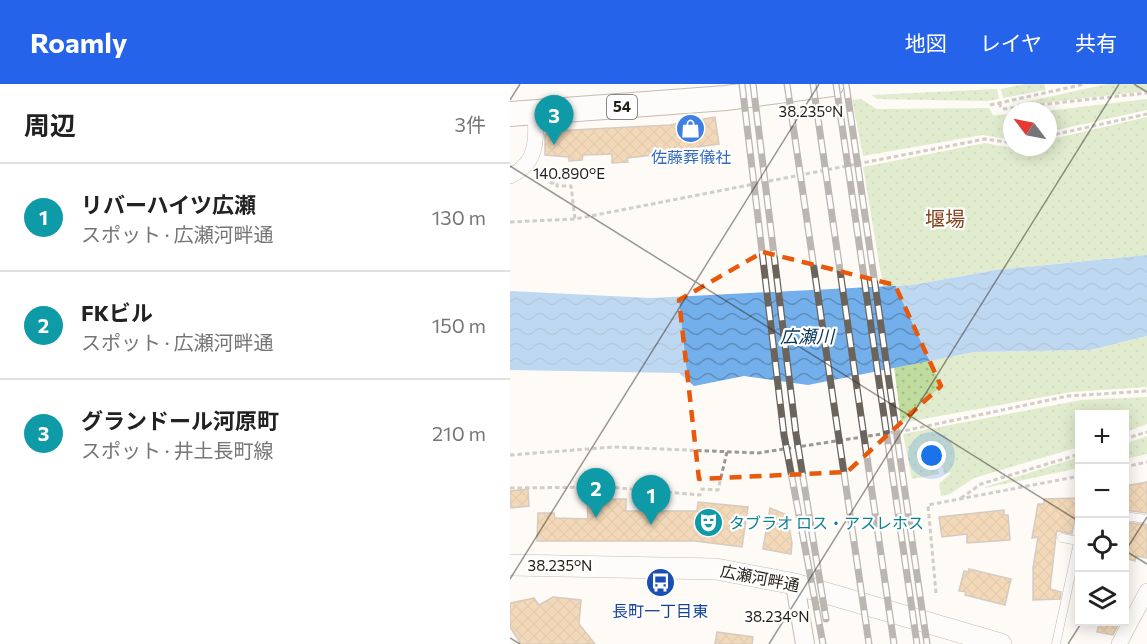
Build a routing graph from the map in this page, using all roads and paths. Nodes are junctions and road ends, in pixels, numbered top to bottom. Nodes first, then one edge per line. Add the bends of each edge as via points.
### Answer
1 (832, 84) edge
2 (1085, 84) edge
3 (726, 91) edge
4 (1147, 93) edge
5 (999, 103) junction
6 (990, 105) dead end
7 (535, 113) junction
8 (510, 114) edge
9 (1147, 114) edge
10 (1057, 134) edge
11 (1003, 142) edge
12 (531, 160) junction
13 (510, 176) edge
14 (575, 219) junction
15 (510, 222) edge
16 (1147, 391) edge
17 (1147, 432) edge
18 (1129, 438) edge
19 (727, 452) junction
20 (510, 455) edge
21 (1075, 456) edge
22 (1147, 462) edge
23 (1129, 466) edge
24 (1075, 477) edge
25 (510, 488) edge
26 (959, 499) junction
27 (1129, 517) edge
28 (1147, 519) edge
29 (1075, 537) edge
30 (1062, 538) dead end
31 (1075, 556) edge
32 (510, 565) edge
33 (795, 584) junction
34 (1147, 591) edge
35 (936, 593) dead end
36 (805, 644) edge
37 (1001, 644) edge
38 (1056, 644) edge
39 (1119, 644) edge

1 - 3 main road, 54
2 - 5 path
3 - 7 main road, 54
4 - 5 path via 1002,109
5 - 6 path
7 - 8 main road, 54
7 - 12 street
9 - 10 path
11 - 14 path via 986,139
12 - 13 street
12 - 14 path via 550,183 571,186
14 - 15 path
16 - 19 path via 1068,396 908,430 758,453
17 - 18 path
19 - 20 path via 614,447
19 - 25 path via 718,490 702,489 700,495 608,487
21 - 26 path via 981,484
22 - 23 path
24 - 26 path
26 - 35 path via 928,505
27 - 28 lane
29 - 30 lane
31 - 38 lane
32 - 33 main road, 広瀬河畔通 via 716,569
33 - 36 street
33 - 37 main road, 広瀬河畔通
34 - 39 street

